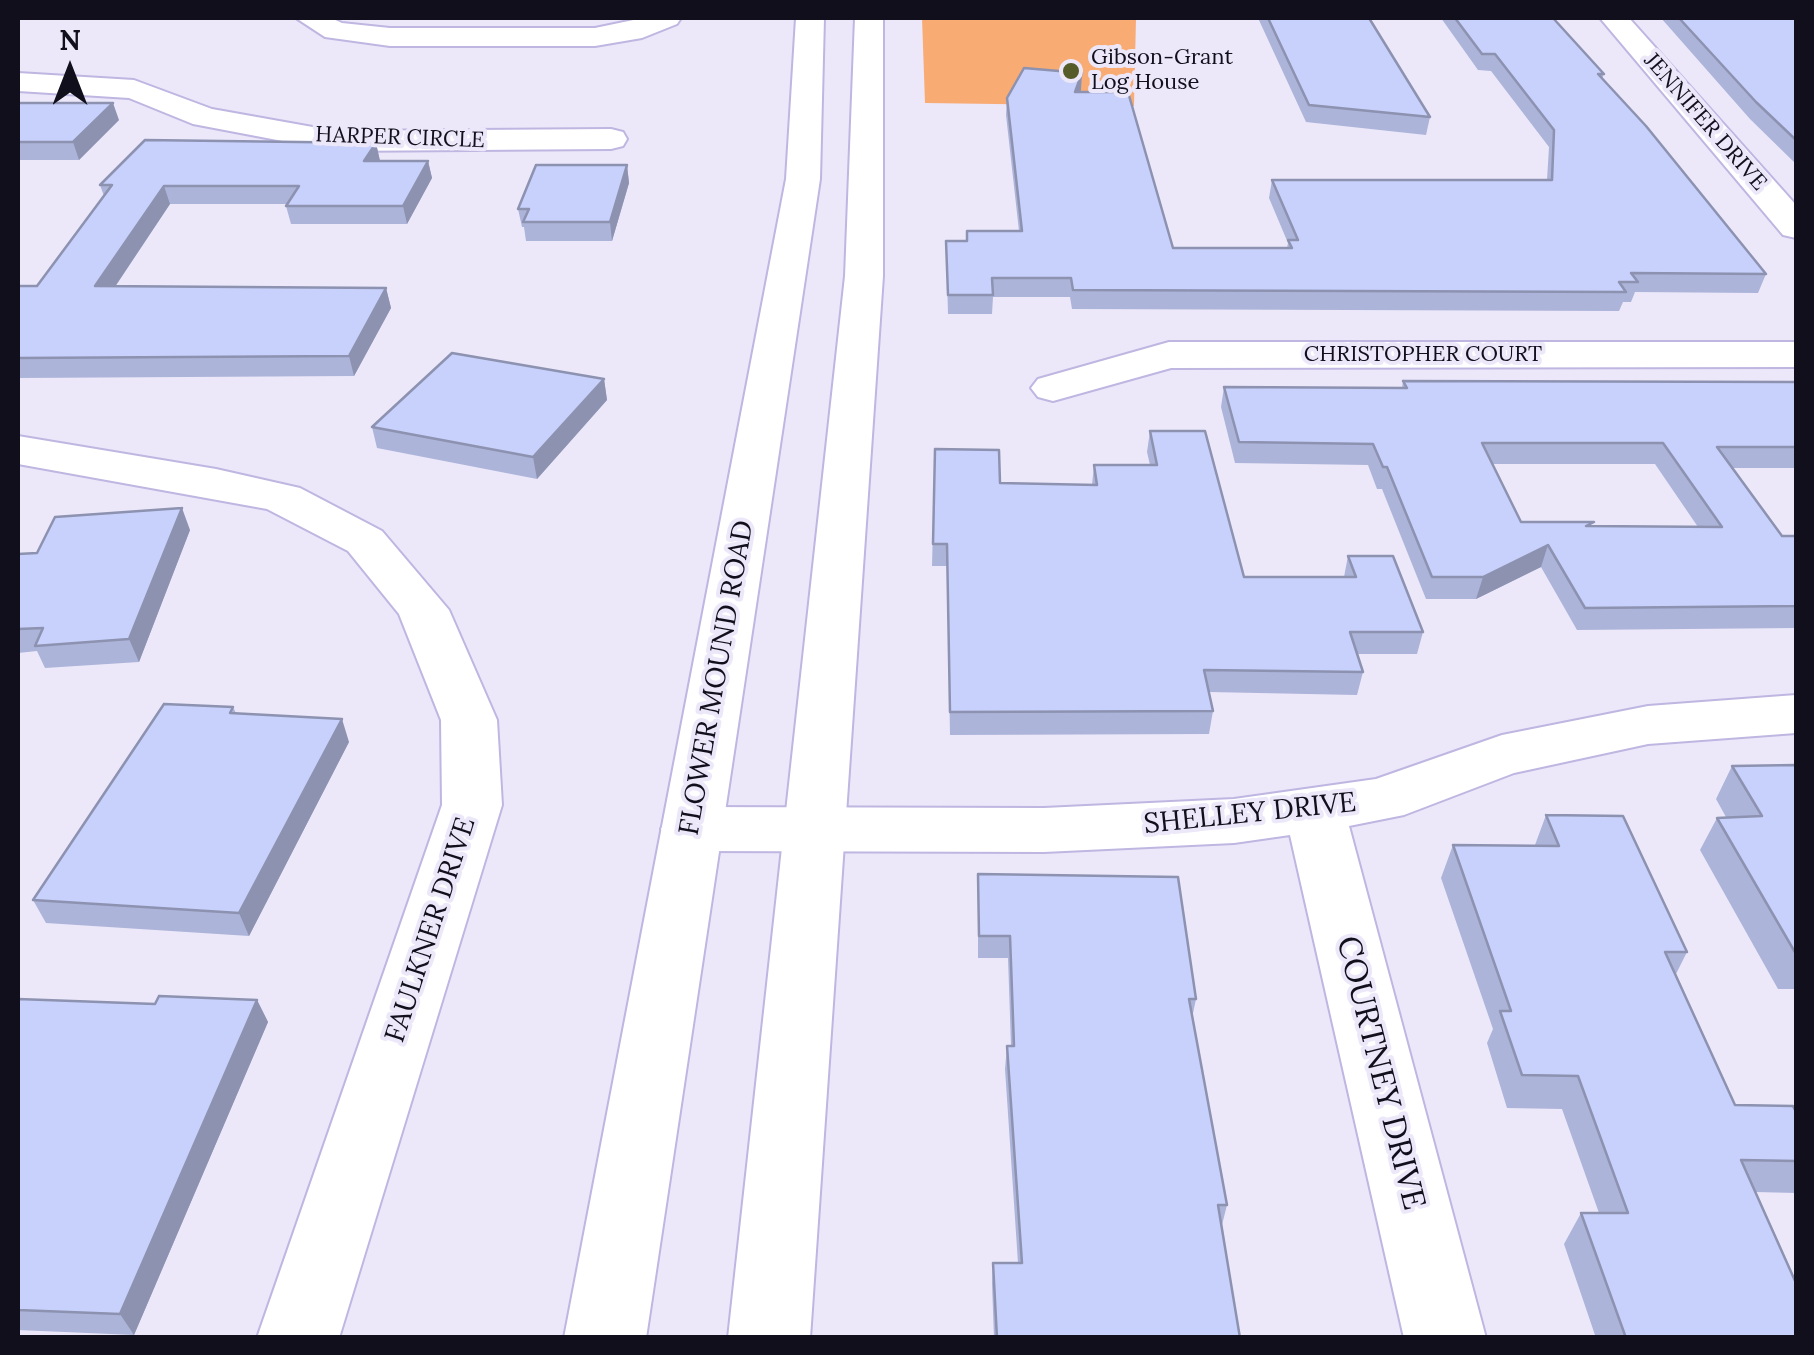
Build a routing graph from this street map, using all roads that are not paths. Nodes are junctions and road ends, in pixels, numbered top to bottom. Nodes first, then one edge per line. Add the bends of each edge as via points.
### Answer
1 (310, 18) edge
2 (667, 18) edge
3 (810, 18) edge
4 (869, 18) edge
5 (1614, 18) edge
6 (18, 82) edge
7 (611, 139) dead end
8 (1796, 227) edge
9 (1796, 356) edge
10 (1053, 388) dead end
11 (18, 450) edge
12 (1796, 714) edge
13 (1314, 810) junction
14 (692, 829) junction
15 (814, 832) junction
16 (298, 1338) edge
17 (605, 1338) edge
18 (769, 1338) edge
19 (1446, 1338) edge

1 - 2 street via 335,31 390,36 594,36 632,32
3 - 14 street, FLOWER MOUND ROAD via 803,178
4 - 15 street via 864,276
5 - 8 street, JENNIFER DRIVE
6 - 7 street, HARPER CIRCLE via 134,89 204,117 335,141
9 - 10 street, CHRISTOPHER COURT via 1169,354
11 - 16 street, FAULKNER DRIVE via 283,498 365,541 423,610 469,720 472,805
12 - 13 street, SHELLEY DRIVE via 1648,724 1502,755 1384,800
13 - 15 street, SHELLEY DRIVE via 1063,830
13 - 19 street, COURTNEY DRIVE
14 - 15 street, SHELLEY DRIVE
14 - 17 street, FLOWER MOUND ROAD
15 - 18 street

